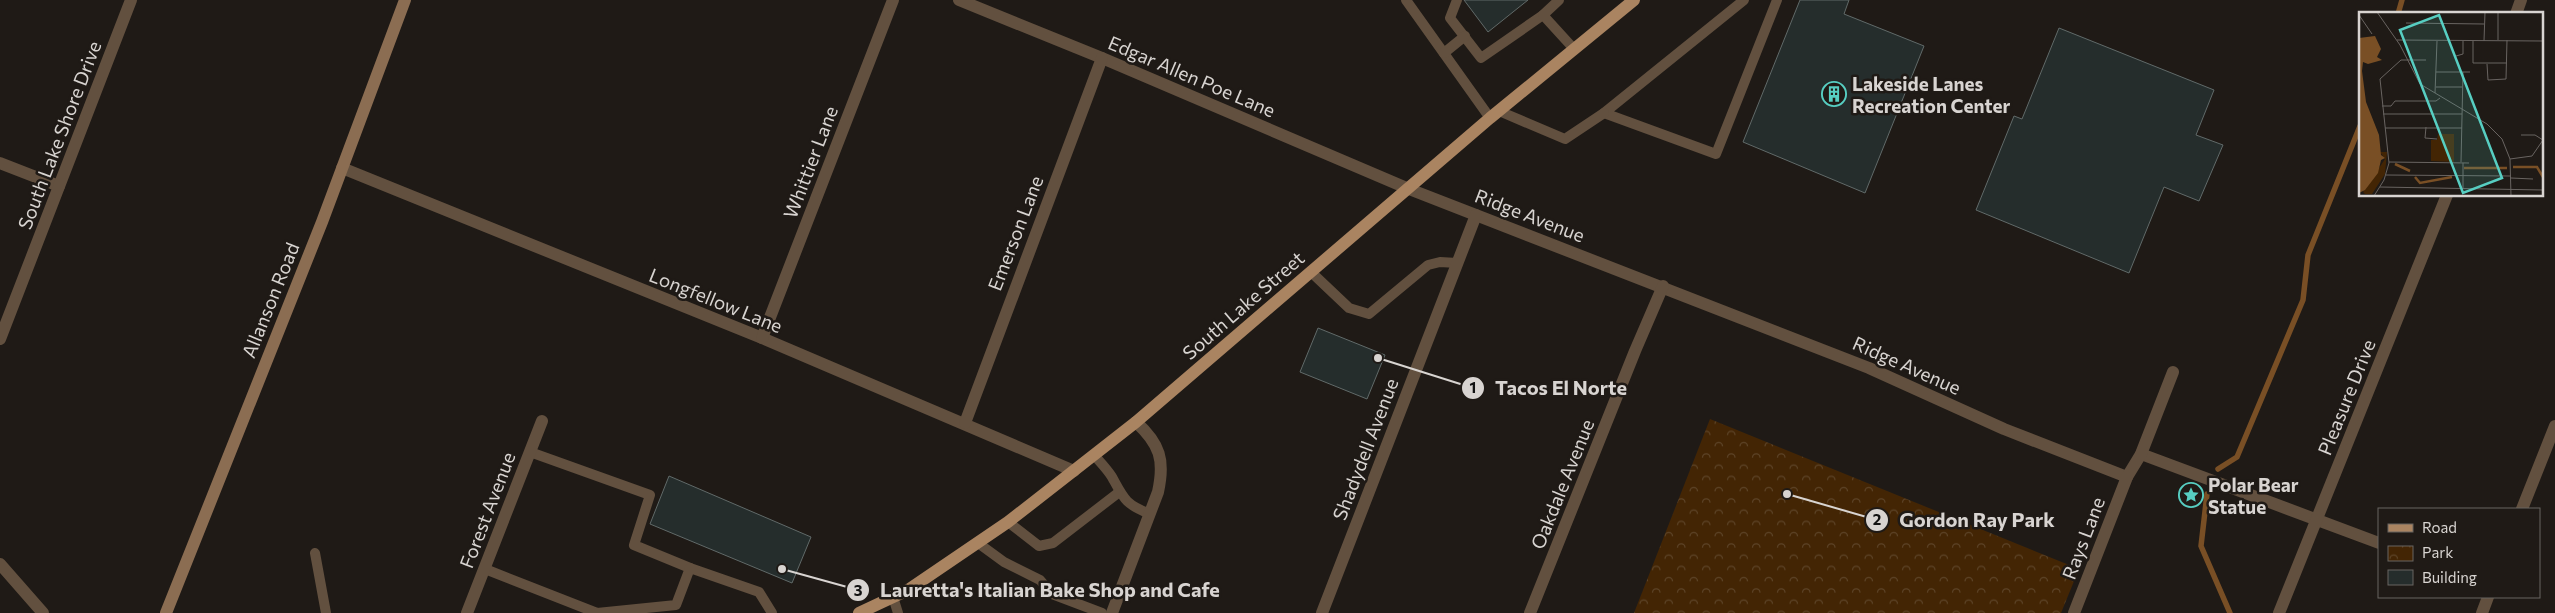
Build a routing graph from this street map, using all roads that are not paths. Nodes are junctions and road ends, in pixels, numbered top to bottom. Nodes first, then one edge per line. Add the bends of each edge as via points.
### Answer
1 (131, 0) edge
2 (406, 0) edge
3 (893, 0) edge
4 (960, 0) edge
5 (1406, 0) edge
6 (1457, 0) edge
7 (1559, 0) edge
8 (1634, 0) edge
9 (1744, 0) edge
10 (1777, 0) edge
11 (2521, 0) edge
12 (2517, 12) edge
13 (1543, 15) junction
14 (1464, 36) junction
15 (1574, 49) junction
16 (1444, 53) junction
17 (1102, 58) junction
18 (1604, 113) junction
19 (1495, 114) junction
20 (0, 163) edge
21 (342, 168) junction
22 (59, 186) junction
23 (1409, 189) junction
24 (2447, 196) edge
25 (1476, 215) junction
26 (1457, 263) junction
27 (1311, 272) junction
28 (1663, 286) junction
29 (762, 338) junction
30 (0, 339) edge
31 (2173, 372) dead end
32 (542, 421) dead end
33 (1136, 422) junction
34 (965, 423) junction
35 (2555, 426) edge
36 (530, 452) junction
37 (2141, 454) junction
38 (1094, 455) junction
39 (1074, 471) junction
40 (2128, 476) junction
41 (1118, 492) junction
42 (2522, 508) edge
43 (1150, 514) junction
44 (2316, 519) junction
45 (1008, 522) junction
46 (978, 543) junction
47 (2378, 543) edge
48 (315, 553) dead end
49 (0, 564) edge
50 (690, 568) junction
51 (485, 569) junction
52 (893, 597) junction
53 (2488, 598) edge
54 (43, 613) edge
55 (166, 613) edge
56 (326, 613) edge
57 (468, 613) edge
58 (772, 613) edge
59 (859, 613) edge
60 (898, 613) edge
61 (1102, 613) edge
62 (1112, 613) edge
63 (1322, 613) edge
64 (1530, 613) edge
65 (2074, 613) edge
66 (2280, 613) edge
67 (2482, 613) edge

1 - 22 street, South Lake Shore Drive
2 - 21 street, Allanson Road
3 - 29 street, Whittier Lane
4 - 17 street, Edgar Allen Poe Lane
5 - 16 lane
6 - 14 lane via 1450,18
7 - 13 lane
8 - 15 main road, South Lake Street
9 - 18 lane
10 - 18 lane via 1716,154
11 - 12 street
13 - 14 lane via 1481,58
13 - 15 lane
14 - 16 lane
15 - 19 main road, South Lake Street
16 - 19 lane
17 - 23 street, Edgar Allen Poe Lane
17 - 34 street, Emerson Lane
18 - 19 lane via 1565,139
19 - 23 main road, South Lake Street
20 - 22 street
21 - 29 street, Longfellow Lane
21 - 55 street, Allanson Road
22 - 30 street, South Lake Shore Drive
23 - 25 street, Ridge Avenue
23 - 27 main road, South Lake Street
24 - 44 street, Pleasure Drive
25 - 26 street, Shadydell Avenue
25 - 28 street, Ridge Avenue
26 - 27 lane via 1428,265 1369,314 1349,308
26 - 63 street, Shadydell Avenue
27 - 33 main road, South Lake Street
28 - 40 street, Ridge Avenue via 1869,368 2004,429
28 - 64 street, Oakdale Avenue
29 - 34 street, Longfellow Lane
31 - 37 street
32 - 36 street, Forest Avenue
33 - 38 main road, South Lake Street
33 - 43 street via 1151,435 1160,455 1162,474
34 - 39 street, Longfellow Lane
35 - 42 street
36 - 50 lane via 650,495 634,545
36 - 51 street, Forest Avenue
37 - 40 street
37 - 44 street
38 - 39 main road, South Lake Street
38 - 41 lane via 1111,476
39 - 45 main road, South Lake Street
40 - 65 street, Rays Lane
41 - 43 lane via 1134,508
41 - 45 lane via 1054,543 1039,546
43 - 62 street
44 - 47 street
44 - 66 street, Pleasure Drive
45 - 46 main road, South Lake Street
46 - 52 main road, South Lake Street
46 - 61 lane via 1004,562 1040,580 1052,594
48 - 56 lane
49 - 54 street
50 - 51 lane via 676,605 597,613
50 - 58 lane via 759,592
51 - 57 street, Forest Avenue
52 - 59 main road, South Lake Street
52 - 60 lane
53 - 67 street

